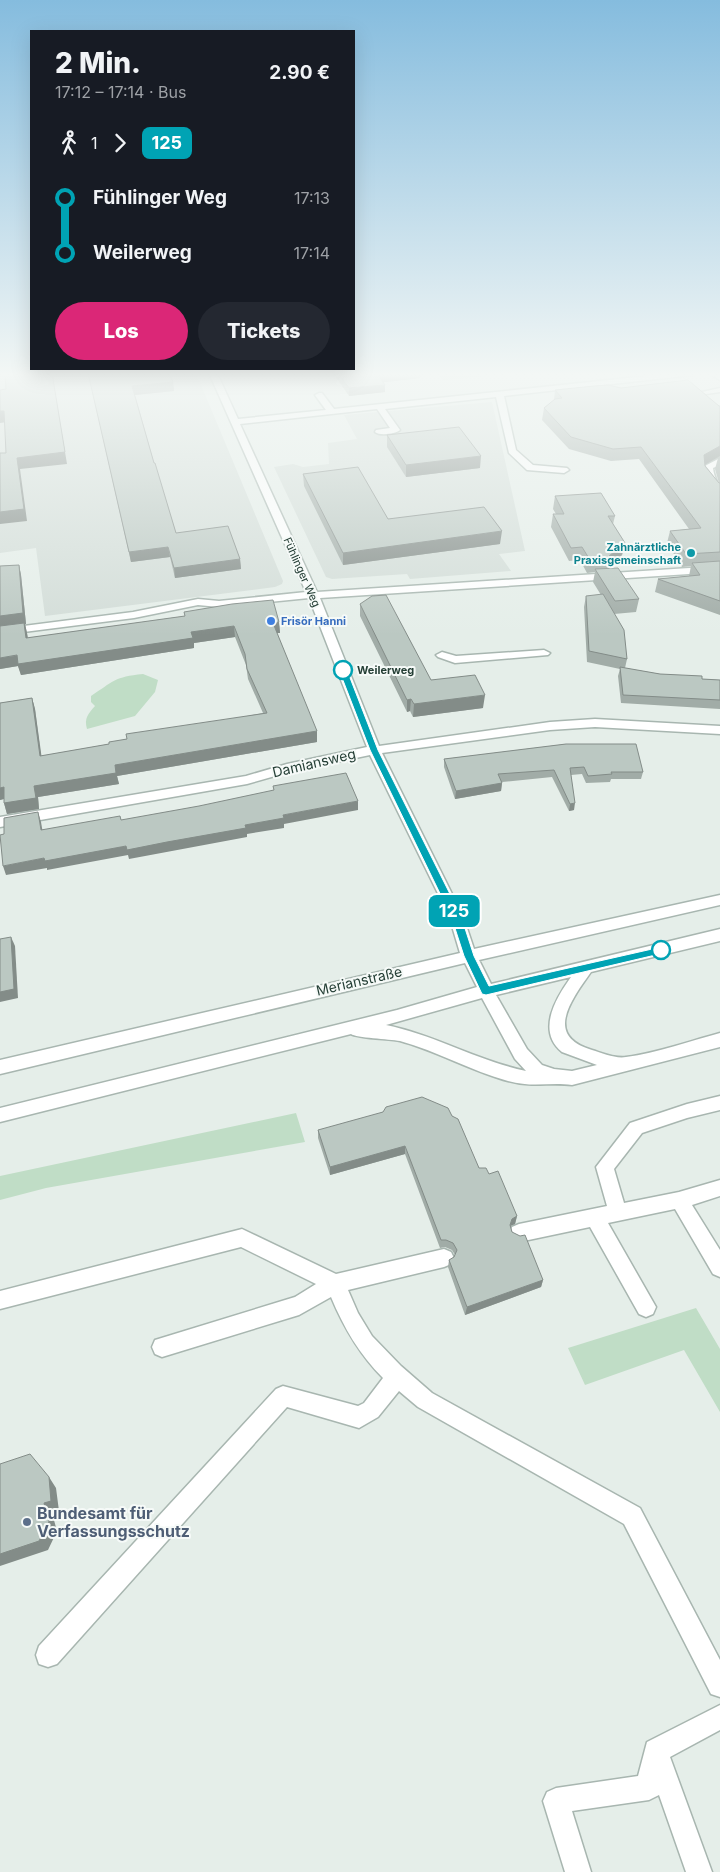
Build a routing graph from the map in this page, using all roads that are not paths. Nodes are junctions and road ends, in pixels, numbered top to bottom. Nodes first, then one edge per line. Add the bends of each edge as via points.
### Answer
1 (253, 460) edge
2 (522, 460) edge
3 (720, 461) edge
4 (564, 470) dead end
5 (720, 492) edge
6 (720, 570) edge
7 (313, 595) junction
8 (0, 632) edge
9 (544, 653) dead end
10 (442, 656) dead end
11 (720, 730) edge
12 (374, 750) junction
13 (0, 822) edge
14 (720, 900) edge
15 (720, 935) edge
16 (469, 956) junction
17 (586, 967) junction
18 (486, 991) junction
19 (339, 1030) junction
20 (720, 1040) edge
21 (623, 1065) junction
22 (0, 1067) edge
23 (572, 1078) junction
24 (720, 1103) edge
25 (0, 1115) edge
26 (720, 1188) edge
27 (679, 1200) junction
28 (617, 1211) junction
29 (594, 1217) junction
30 (519, 1233) edge
31 (444, 1258) dead end
32 (720, 1268) edge
33 (336, 1284) junction
34 (0, 1300) edge
35 (646, 1307) dead end
36 (162, 1347) dead end
37 (397, 1377) junction
38 (48, 1655) dead end
39 (720, 1684) edge
40 (720, 1717) edge
41 (656, 1751) junction
42 (578, 1872) edge
43 (699, 1872) edge

1 - 7 street, Fühlinger Weg
2 - 4 street via 530,468
3 - 5 street via 708,467 709,477
6 - 7 street
7 - 8 street via 219,604 198,602 134,615
7 - 12 street, Fühlinger Weg
9 - 10 street via 455,660
11 - 12 street, Damiansweg via 635,724 550,726
12 - 13 street, Damiansweg via 247,780
12 - 16 street, Fühlinger Weg via 456,916
14 - 16 street, Merianstraße
15 - 17 street
16 - 18 street, Fühlinger Weg
16 - 22 street, Merianstraße
17 - 18 street
17 - 21 street via 566,997 557,1029 564,1044
18 - 19 street
18 - 23 street via 521,1054 531,1065 554,1076
19 - 23 street via 388,1032 510,1074 539,1080
19 - 25 street
20 - 21 street
21 - 23 street
24 - 28 street via 636,1128 605,1167
26 - 27 street
27 - 28 street
27 - 32 street
28 - 29 street
29 - 30 street
29 - 35 street
31 - 33 street
33 - 34 street via 242,1238
33 - 36 street via 299,1305
33 - 37 street via 351,1321 372,1351
37 - 38 street via 371,1410 359,1417 284,1396
37 - 39 street via 425,1400 632,1516
40 - 41 street
41 - 42 street via 649,1787 556,1801
41 - 43 street

